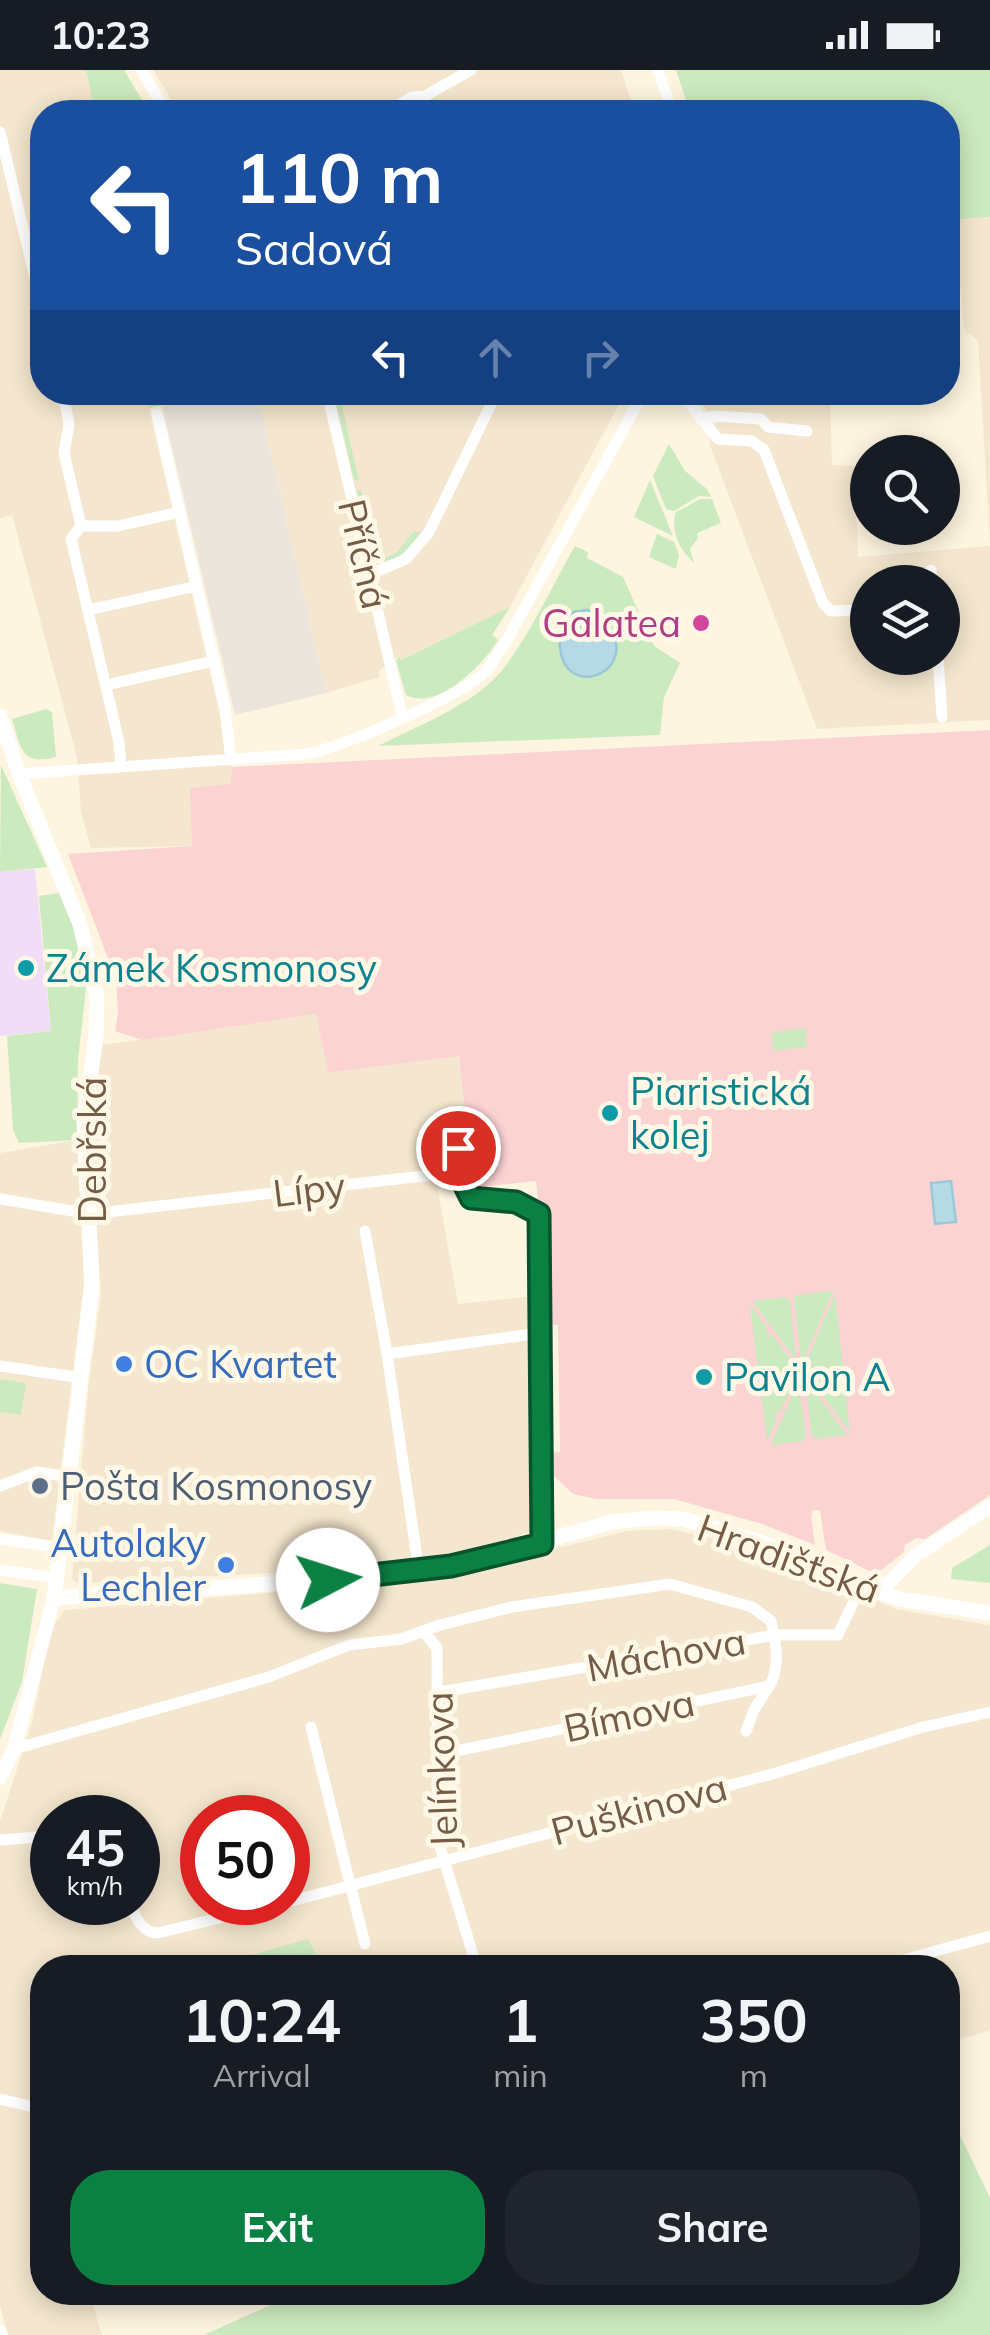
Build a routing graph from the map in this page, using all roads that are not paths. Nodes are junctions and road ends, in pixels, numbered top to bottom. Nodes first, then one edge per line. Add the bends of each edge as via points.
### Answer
1 (141, 70) edge
2 (470, 70) edge
3 (658, 70) edge
4 (159, 100) edge
5 (408, 100) edge
6 (668, 100) edge
7 (0, 132) edge
8 (30, 256) edge
9 (66, 405) edge
10 (330, 405) edge
11 (492, 405) edge
12 (637, 405) edge
13 (690, 405) edge
14 (157, 414) dead end
15 (701, 419) junction
16 (807, 431) dead end
17 (180, 512) junction
18 (81, 526) junction
19 (369, 575) junction
20 (196, 586) junction
21 (88, 610) junction
22 (850, 610) edge
23 (214, 661) junction
24 (939, 675) edge
25 (106, 685) junction
26 (0, 716) edge
27 (402, 716) junction
28 (942, 717) dead end
29 (231, 760) junction
30 (121, 766) junction
31 (19, 774) junction
32 (476, 1119) dead end
33 (458, 1172) junction
34 (0, 1199) edge
35 (90, 1214) junction
36 (365, 1231) dead end
37 (540, 1333) junction
38 (387, 1354) junction
39 (0, 1366) edge
40 (82, 1378) junction
41 (70, 1477) junction
42 (0, 1486) edge
43 (990, 1506) edge
44 (0, 1539) edge
45 (542, 1544) junction
46 (62, 1548) junction
47 (0, 1570) edge
48 (419, 1571) junction
49 (58, 1578) junction
50 (861, 1586) junction
51 (54, 1598) junction
52 (990, 1613) edge
53 (424, 1632) junction
54 (775, 1635) junction
55 (769, 1686) junction
56 (440, 1692) junction
57 (990, 1712) edge
58 (311, 1728) dead end
59 (746, 1731) dead end
60 (14, 1749) junction
61 (437, 1754) junction
62 (0, 1775) edge
63 (30, 1838) edge
64 (0, 1840) edge
65 (442, 1861) junction
66 (351, 1886) junction
67 (310, 1896) edge
68 (141, 1925) edge
69 (191, 1925) edge
70 (990, 1936) edge
71 (365, 1944) dead end
72 (473, 1955) edge
73 (921, 1955) edge
74 (0, 2099) edge
75 (30, 2106) edge

1 - 4 street
2 - 5 street
3 - 6 street
7 - 8 street
9 - 18 street via 70,424 64,445
10 - 19 street, Příčná
11 - 19 street via 429,532 406,560
12 - 27 street via 485,672
13 - 15 street
14 - 17 street
15 - 16 street via 760,418 768,428
15 - 22 street via 718,440 752,441 764,450 823,603 831,611
17 - 18 street via 118,526
17 - 20 street
18 - 21 street via 71,539
19 - 27 street, Příčná
20 - 21 street
20 - 23 street
21 - 25 street
23 - 25 street
23 - 29 street
24 - 28 street
25 - 30 street
26 - 31 main road, Debřská
27 - 29 street via 327,750
29 - 30 street
30 - 31 street
31 - 35 main road, Debřská via 80,924 95,982 96,1036 84,1124
32 - 33 street via 456,1124
33 - 35 street, Lípy
33 - 37 street via 471,1198 516,1202 539,1214
34 - 35 street, Lípy
35 - 40 main road, Debřská via 92,1286
36 - 38 street
37 - 38 street
37 - 45 street
38 - 48 street
39 - 40 street
40 - 41 main road, Debřská
41 - 42 street via 37,1472
41 - 46 main road, Debřská
43 - 50 street via 915,1556 888,1584
44 - 46 street
45 - 48 main road, Hradišťská
45 - 50 main road, Hradišťská via 612,1522 682,1519 767,1544
46 - 49 main road, Debřská
47 - 49 street
48 - 51 main road, Hradišťská
49 - 51 main road, Debřská
50 - 52 main road, Hradišťská
50 - 54 street, Máchova via 838,1636
51 - 60 street
53 - 54 street via 512,1607 670,1584 752,1607 771,1621
53 - 56 street, Jelínkova via 437,1648
53 - 60 street via 349,1645 269,1677
54 - 55 street
54 - 56 street, Máchova
55 - 59 street
55 - 61 street, Bímova
56 - 61 street, Jelínkova
57 - 65 street, Puškinova
58 - 66 street
60 - 62 street
61 - 65 street, Jelínkova
63 - 64 street
65 - 66 street, Puškinova
65 - 72 street, Jelínkova
66 - 67 street, Puškinova
66 - 71 street
68 - 69 street, Puškinova via 158,1933
70 - 73 street
74 - 75 street

